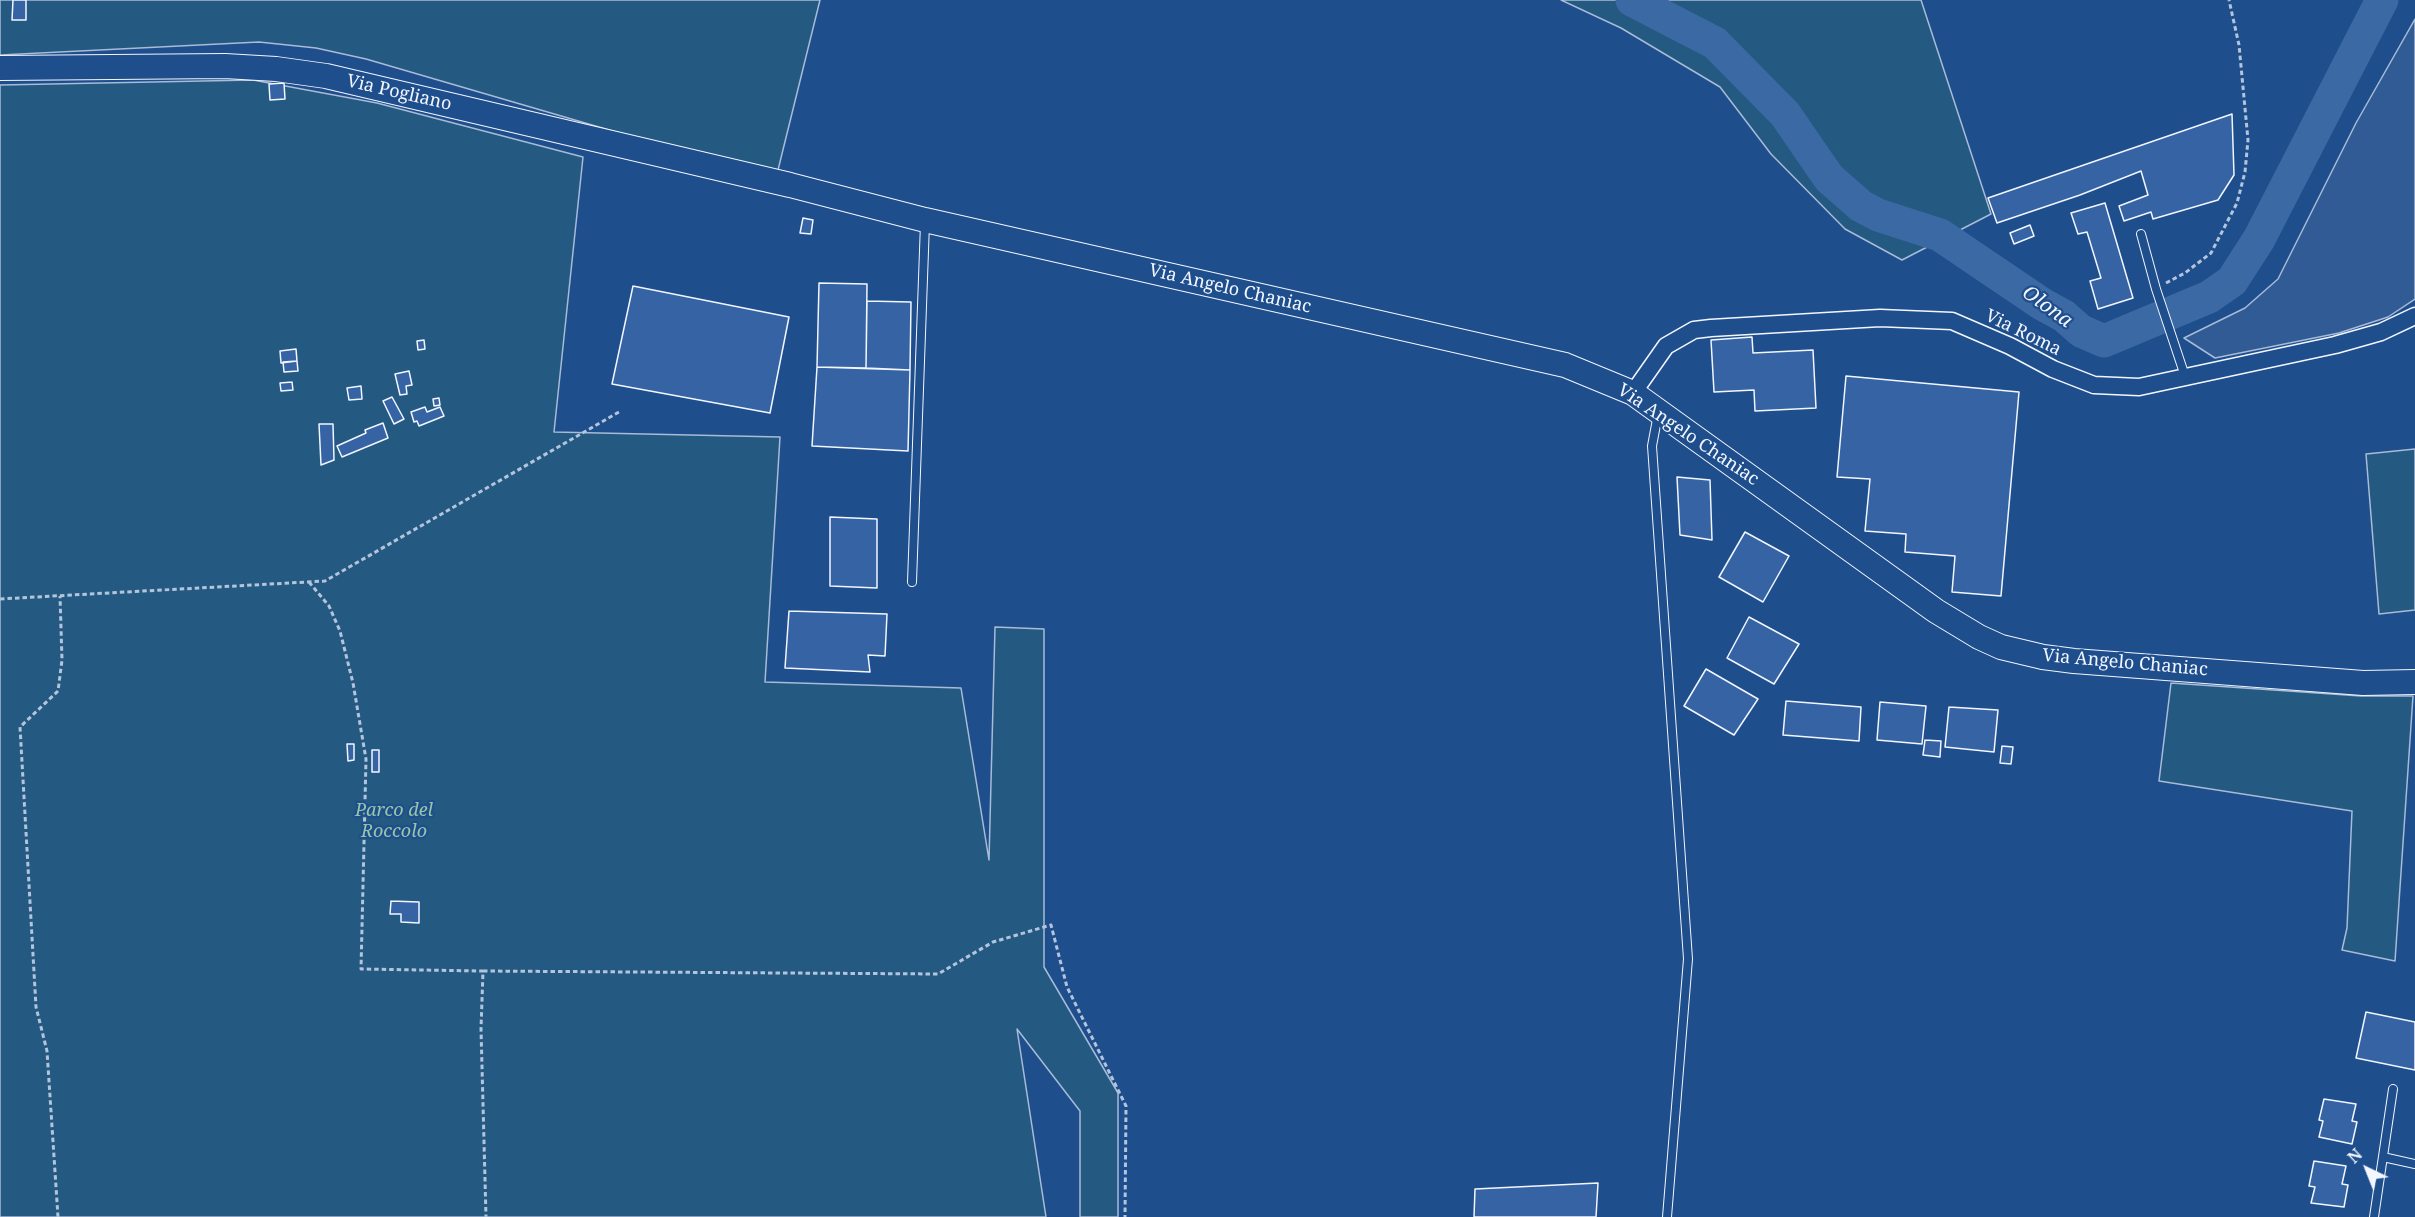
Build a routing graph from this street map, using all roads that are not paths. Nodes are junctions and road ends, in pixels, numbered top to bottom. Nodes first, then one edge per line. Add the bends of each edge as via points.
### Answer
1 (0, 68) edge
2 (790, 185) joint
3 (925, 220) junction
4 (2141, 234) dead end
5 (2415, 315) edge
6 (2186, 376) junction
7 (1633, 393) junction
8 (1659, 411) junction
9 (912, 582) dead end
10 (2415, 682) edge
11 (2393, 1089) dead end
12 (2383, 1157) junction
13 (2415, 1164) edge
14 (1667, 1217) edge
15 (2374, 1217) edge

1 - 2 street, Via Pogliano via 225,66 301,72
2 - 3 street, Via Angelo Chaniac
3 - 7 street, Via Angelo Chaniac via 1526,355 1565,365
3 - 9 lane
4 - 6 lane
5 - 6 street, Via Roma via 2381,332 2335,345
6 - 7 street, Via Roma via 2139,387 2094,385 1952,321 1880,318 1694,330 1666,345
7 - 8 street, Via Angelo Chaniac
8 - 10 street, Via Angelo Chaniac via 1936,611 2001,647 2074,661 2363,682
8 - 14 lane via 1652,447 1688,959
11 - 12 lane
12 - 13 lane
12 - 15 lane

